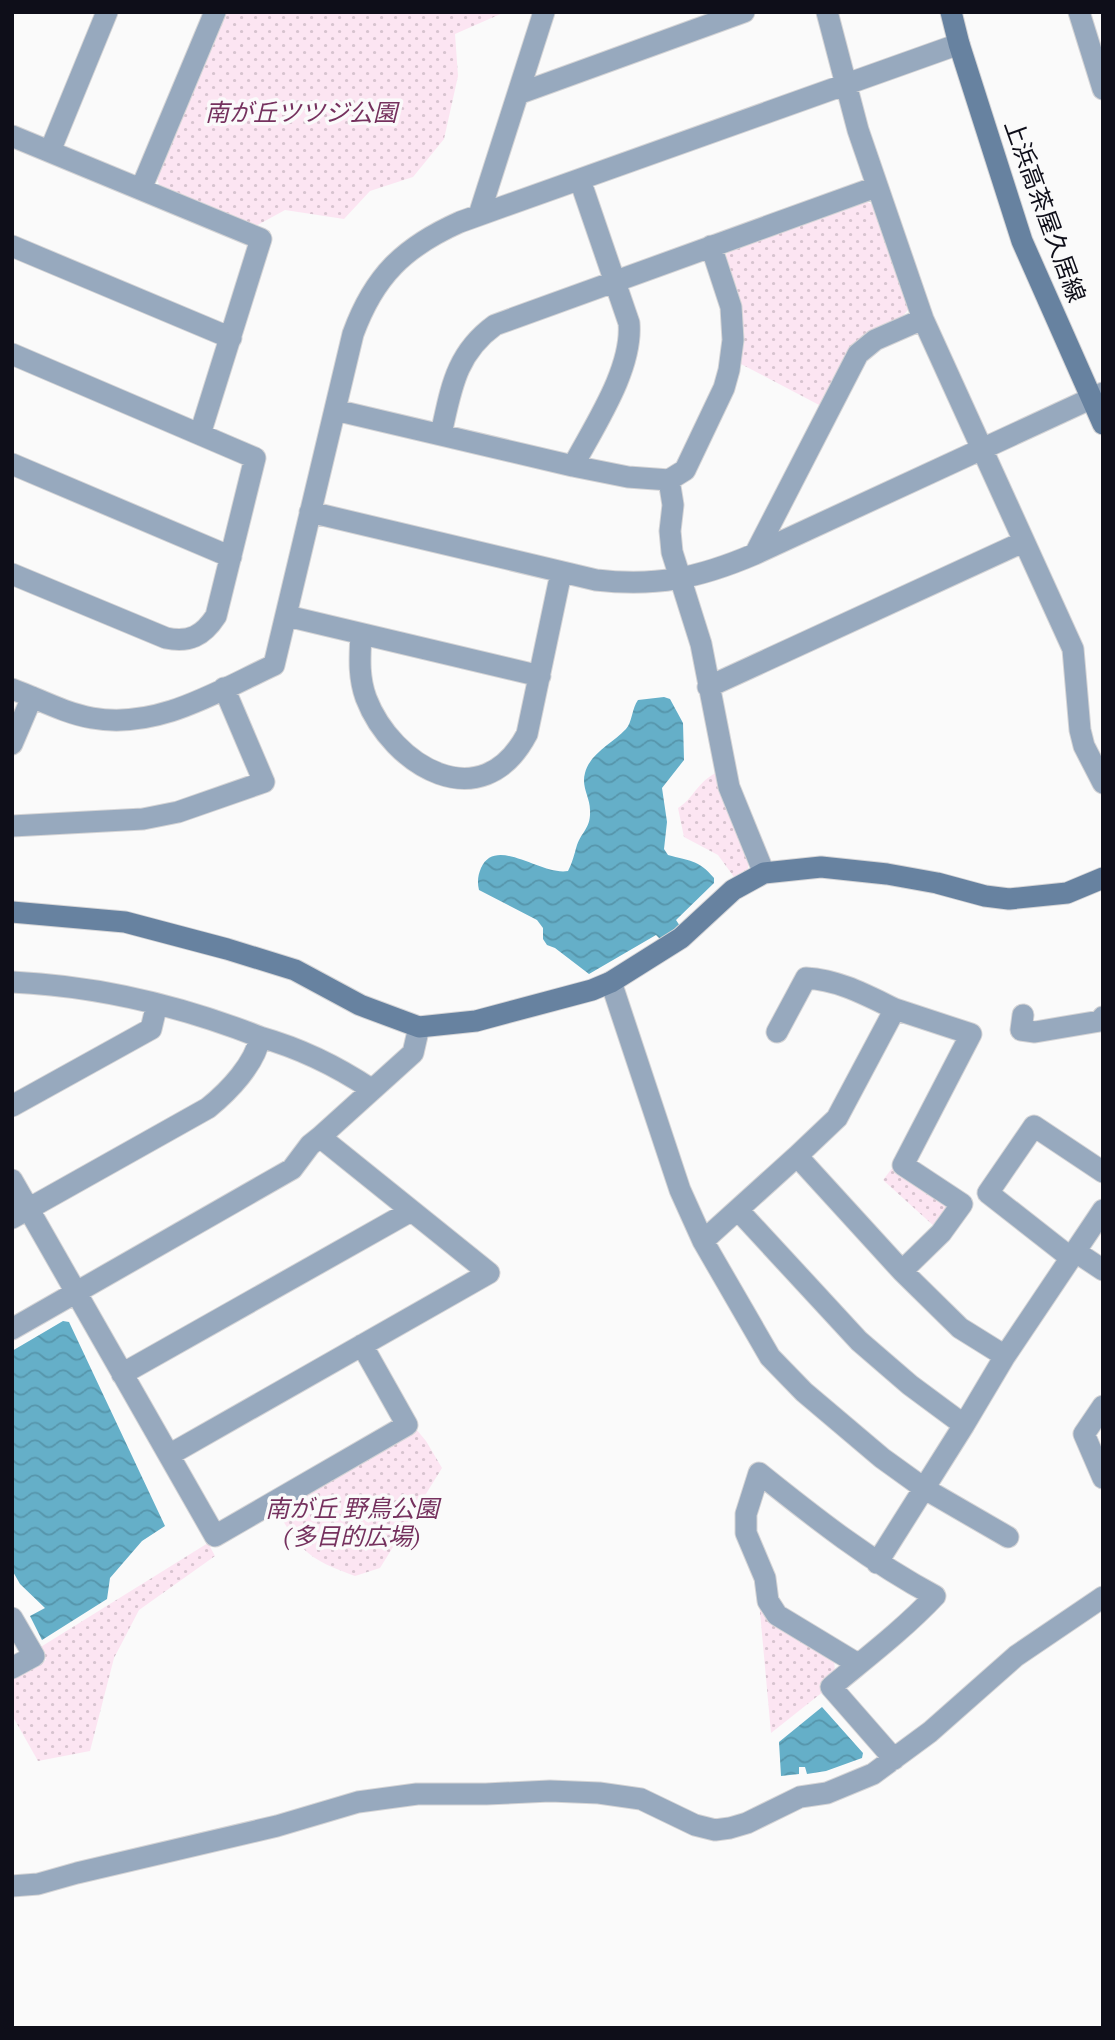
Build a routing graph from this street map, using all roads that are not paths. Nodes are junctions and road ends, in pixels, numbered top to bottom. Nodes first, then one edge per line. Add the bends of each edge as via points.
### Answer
1 (107, 12) edge
2 (544, 12) edge
3 (744, 12) edge
4 (827, 12) edge
5 (951, 12) edge
6 (1079, 12) edge
7 (210, 14) edge
8 (958, 44) junction
9 (845, 86) junction
10 (1103, 89) edge
11 (518, 94) junction
12 (12, 136) edge
13 (50, 152) junction
14 (580, 180) junction
15 (876, 187) junction
16 (141, 189) junction
17 (479, 215) junction
18 (12, 246) edge
19 (712, 246) junction
20 (615, 280) junction
21 (923, 319) junction
22 (231, 338) junction
23 (12, 354) edge
24 (1097, 395) edge
25 (335, 410) junction
26 (1103, 424) edge
27 (200, 434) junction
28 (441, 434) junction
29 (980, 450) junction
30 (12, 464) edge
31 (573, 466) junction
32 (669, 480) junction
33 (310, 512) junction
34 (1023, 542) junction
35 (755, 554) junction
36 (231, 557) junction
37 (561, 573) junction
38 (12, 574) edge
39 (682, 579) junction
40 (287, 616) junction
41 (361, 634) junction
42 (540, 676) junction
43 (708, 687) junction
44 (224, 688) junction
45 (22, 693) edge
46 (12, 744) edge
47 (1103, 783) edge
48 (12, 826) edge
49 (764, 873) junction
50 (1103, 878) edge
51 (12, 912) edge
52 (12, 982) edge
53 (611, 982) junction
54 (157, 1004) junction
55 (895, 1009) junction
56 (1023, 1015) dead end
57 (1103, 1017) edge
58 (419, 1027) junction
59 (777, 1032) dead end
60 (260, 1037) junction
61 (371, 1089) junction
62 (12, 1106) edge
63 (320, 1137) junction
64 (797, 1156) junction
65 (1103, 1172) edge
66 (12, 1180) edge
67 (738, 1209) junction
68 (1103, 1210) edge
69 (411, 1211) junction
70 (21, 1213) edge
71 (703, 1241) junction
72 (1074, 1255) junction
73 (1103, 1270) edge
74 (902, 1271) junction
75 (77, 1292) junction
76 (12, 1329) edge
77 (362, 1345) junction
78 (1005, 1356) junction
79 (122, 1374) junction
80 (1103, 1406) edge
81 (964, 1425) junction
82 (169, 1455) junction
83 (1103, 1478) edge
84 (925, 1489) junction
85 (1008, 1537) dead end
86 (877, 1563) junction
87 (1103, 1597) edge
88 (12, 1618) edge
89 (858, 1664) junction
90 (12, 1668) edge
91 (894, 1759) junction
92 (12, 1886) edge

1 - 13 street
2 - 11 street
3 - 11 street
4 - 9 street
5 - 8 street, 上浜高茶屋久居線
6 - 10 street
7 - 16 street
8 - 9 street
8 - 24 street, 上浜高茶屋久居線 via 1023,241
9 - 14 street
9 - 15 street
11 - 17 street
12 - 13 street
13 - 16 street
14 - 17 street
14 - 20 street
15 - 19 street
15 - 21 street
16 - 22 street via 261,239
17 - 25 street via 429,236 376,284 353,334
18 - 22 street
19 - 20 street
19 - 32 street via 731,307 730,362 724,388 685,470
20 - 28 street via 484,333 458,367
20 - 31 street via 629,324 628,347 620,374
21 - 29 street
21 - 35 street via 875,340 858,354
22 - 27 street
23 - 27 street
24 - 26 street, 上浜高茶屋久居線
24 - 29 street
25 - 28 street
25 - 33 street
27 - 36 street via 254,458
28 - 31 street
29 - 34 street
29 - 35 street
30 - 36 street
31 - 32 street
32 - 39 street via 672,552
33 - 37 street
33 - 40 street
34 - 43 street
34 - 47 street via 1073,649 1080,730
35 - 39 street
36 - 38 street via 216,616 201,634 188,640 153,634
37 - 39 street via 618,582
37 - 42 street
39 - 43 street
40 - 41 street
40 - 44 street via 274,664
41 - 42 street
41 - 42 street via 361,684 371,710 407,755 453,779 484,774 517,750 527,734
43 - 49 street via 729,787
44 - 45 street via 154,717 108,721 65,711
44 - 48 street via 264,782 144,819
45 - 46 street
49 - 50 street via 807,867 887,874 1009,899 1067,893
49 - 53 street via 733,890 681,937
51 - 58 street via 125,922 228,948 295,970 360,1005
52 - 54 street via 110,993
53 - 58 street via 476,1021
53 - 71 street via 680,1190
54 - 60 street via 214,1018
54 - 62 street via 150,1029
55 - 59 street via 844,985 806,978
55 - 64 street via 836,1118
55 - 74 street via 971,1034 903,1165 962,1204 941,1233
56 - 57 street via 1021,1030 1035,1032
58 - 61 street via 413,1054
60 - 61 street via 283,1043
60 - 70 street via 257,1052 208,1108
61 - 63 street
63 - 69 street
63 - 75 street via 292,1169
64 - 67 street
64 - 74 street
65 - 72 street via 1034,1126 988,1193
66 - 70 street
67 - 71 street
67 - 81 street via 859,1341
68 - 72 street
69 - 77 street via 489,1273
69 - 79 street
70 - 75 street
71 - 84 street via 770,1357 844,1427
72 - 73 street
72 - 78 street
74 - 78 street via 960,1328
75 - 76 street
75 - 79 street
77 - 82 street
77 - 82 street via 407,1425 215,1536
78 - 81 street
79 - 82 street
80 - 83 street via 1084,1434
81 - 84 street
84 - 85 street
84 - 86 street
86 - 89 street via 935,1596
86 - 89 street via 759,1473 746,1514 746,1532 765,1578 768,1601 777,1615
87 - 91 street via 1016,1656
88 - 90 street via 34,1656
89 - 91 street via 831,1687
91 - 92 street via 863,1779 827,1793 800,1797 730,1828 695,1825 640,1799 599,1793 417,1794 358,1802 277,1826 38,1884

